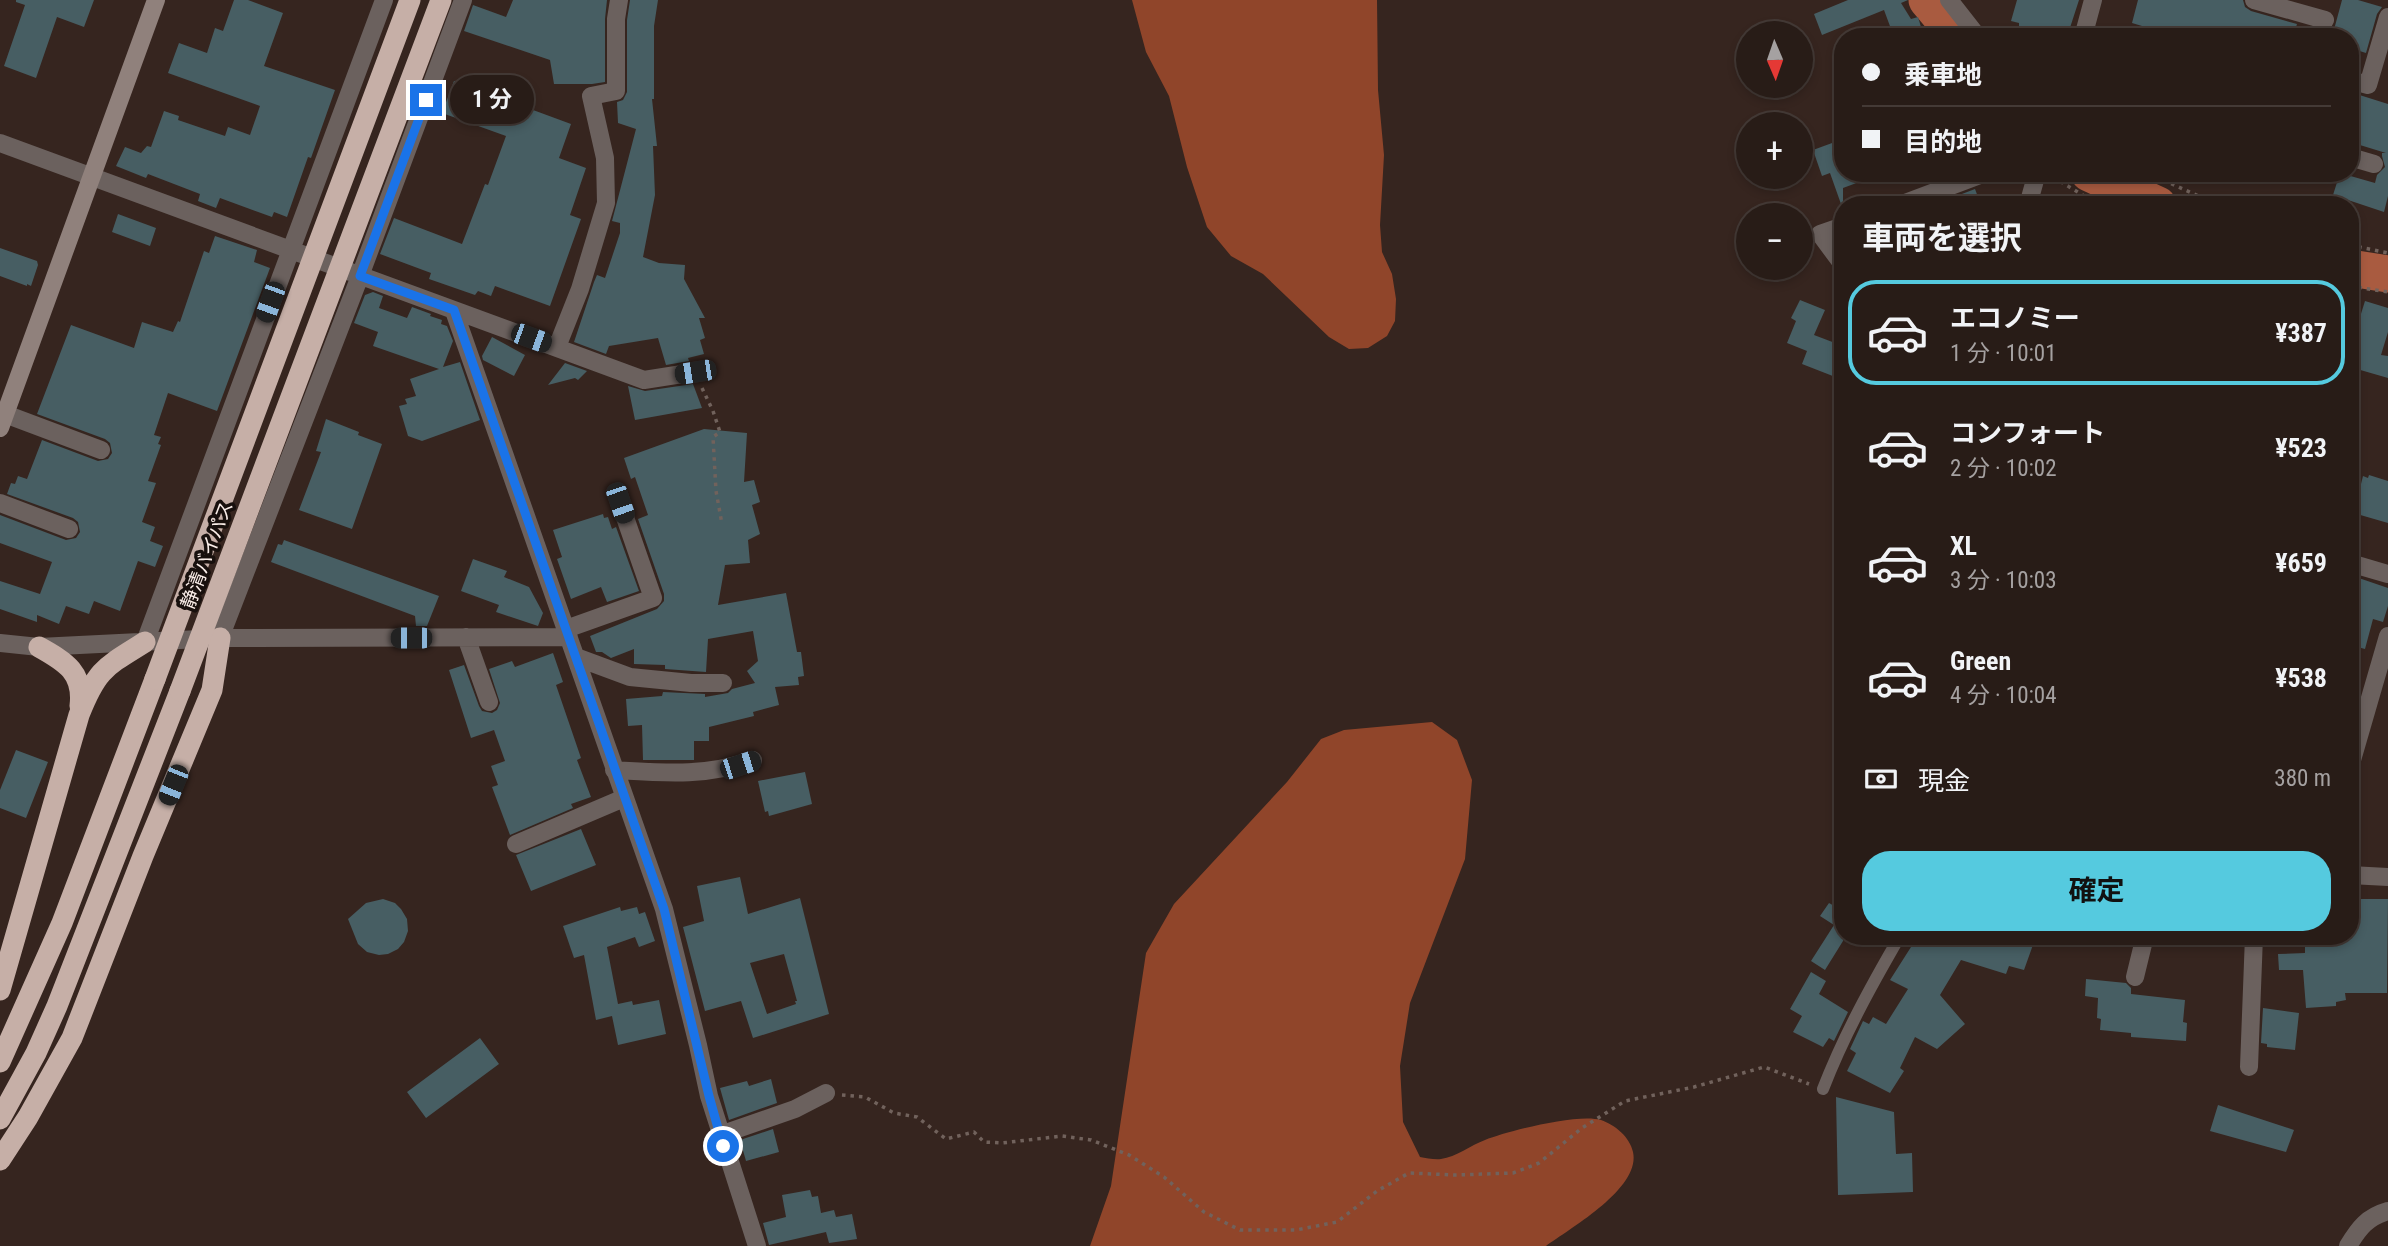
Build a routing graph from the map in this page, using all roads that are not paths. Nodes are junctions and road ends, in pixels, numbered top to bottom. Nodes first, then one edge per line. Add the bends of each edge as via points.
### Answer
1 (156, 0) edge
2 (384, 0) edge
3 (410, 0) edge
4 (442, 0) edge
5 (463, 0) edge
6 (619, 0) edge
7 (1949, 0) edge
8 (2093, 0) edge
9 (2254, 0) edge
10 (2388, 18) edge
11 (2325, 20) dead end
12 (1971, 28) edge
13 (2085, 28) edge
14 (2359, 82) edge
15 (0, 143) edge
16 (2359, 160) edge
17 (2374, 164) dead end
18 (91, 176) junction
19 (1960, 182) edge
20 (1924, 196) edge
21 (1834, 229) edge
22 (289, 250) junction
23 (1834, 253) edge
24 (360, 276) junction
25 (454, 310) junction
26 (557, 347) junction
27 (695, 372) road end
28 (3, 421) edge
29 (101, 450) dead end
30 (0, 503) edge
31 (620, 503) dead end
32 (69, 528) dead end
33 (2359, 566) edge
34 (2388, 574) edge
35 (568, 633) junction
36 (2388, 636) edge
37 (220, 638) junction
38 (466, 638) junction
39 (145, 642) junction
40 (0, 643) edge
41 (39, 647) junction
42 (576, 657) junction
43 (723, 683) dead end
44 (489, 702) dead end
45 (79, 715) junction
46 (2359, 736) edge
47 (753, 760) dead end
48 (614, 769) junction
49 (624, 797) junction
50 (516, 844) dead end
51 (2359, 875) edge
52 (2388, 877) edge
53 (1894, 945) edge
54 (2143, 945) edge
55 (2253, 945) edge
56 (2135, 977) dead end
57 (0, 989) edge
58 (0, 1062) edge
59 (2249, 1067) dead end
60 (1823, 1089) road end
61 (826, 1093) road end
62 (0, 1119) edge
63 (720, 1135) junction
64 (0, 1160) edge
65 (2388, 1211) edge
66 (757, 1246) edge
67 (2348, 1246) edge

1 - 18 street
2 - 22 street
3 - 58 highway, 静清バイパス, bridge via 62,923
4 - 62 highway, 静清バイパス, bridge via 57,1006
5 - 24 street
6 - 26 street via 616,91 591,96 605,158 606,203
7 - 12 street
8 - 13 street
9 - 11 street
10 - 14 street via 2368,85
15 - 18 street
16 - 17 street
18 - 22 street
18 - 28 street
19 - 20 street
21 - 23 street via 1820,234
22 - 24 street
22 - 39 street
24 - 25 street
24 - 37 street
25 - 26 street
25 - 35 street
26 - 27 street via 643,380
28 - 29 street
30 - 32 street
31 - 35 street via 653,598
33 - 34 street
35 - 38 street
35 - 42 street
36 - 46 street
37 - 38 street
37 - 39 street
37 - 64 highway via 212,690 72,1038
38 - 44 street
39 - 41 street
39 - 45 highway via 95,678
40 - 41 street
41 - 45 highway via 78,678 82,691
42 - 43 street via 630,677
42 - 48 street
45 - 57 highway
47 - 48 street via 708,772
48 - 49 street
49 - 50 street
49 - 63 street via 664,909
51 - 52 street
53 - 60 lane
54 - 56 street
55 - 59 street
61 - 63 street
63 - 66 street
65 - 67 street via 2373,1215 2360,1226

